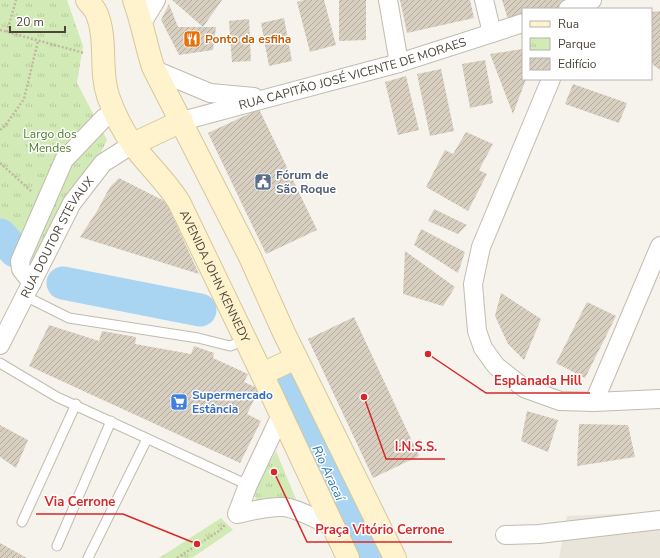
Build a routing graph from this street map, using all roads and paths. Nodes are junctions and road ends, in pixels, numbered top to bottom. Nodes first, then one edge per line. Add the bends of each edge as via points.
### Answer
1 (16, 0) edge
2 (87, 0) edge
3 (134, 0) edge
4 (156, 0) edge
5 (388, 0) edge
6 (484, 0) edge
7 (142, 23) junction
8 (522, 24) edge
9 (0, 30) edge
10 (7, 32) junction
11 (492, 33) junction
12 (38, 41) junction
13 (102, 58) junction
14 (399, 63) junction
15 (155, 70) junction
16 (550, 80) edge
17 (267, 98) junction
18 (116, 114) junction
19 (182, 121) junction
20 (0, 130) edge
21 (133, 144) junction
22 (0, 163) edge
23 (25, 184) dead end
24 (660, 246) edge
25 (28, 290) junction
26 (246, 340) junction
27 (0, 345) edge
28 (296, 358) junction
29 (0, 363) edge
30 (262, 374) junction
31 (660, 399) edge
32 (594, 402) junction
33 (76, 404) junction
34 (281, 415) junction
35 (111, 421) junction
36 (147, 439) junction
37 (248, 485) junction
38 (237, 514) junction
39 (660, 520) edge
40 (22, 522) dead end
41 (333, 527) junction
42 (505, 535) dead end
43 (57, 546) dead end
44 (88, 558) edge
45 (177, 558) edge
46 (348, 558) edge
47 (395, 558) edge

1 - 10 path
2 - 13 main road, AVENIDA JOHN KENNEDY via 96,11 99,20 103,40
3 - 7 main road
4 - 7 street
5 - 14 street
6 - 11 street
7 - 15 main road
8 - 11 street, RUA CAPITÃO JOSÉ VICENTE DE MORAES
9 - 10 path
10 - 12 path
11 - 14 street, RUA CAPITÃO JOSÉ VICENTE DE MORAES
12 - 13 path
12 - 20 path via 24,99
13 - 18 main road, AVENIDA JOHN KENNEDY via 104,81
14 - 17 street, RUA CAPITÃO JOSÉ VICENTE DE MORAES
15 - 17 street via 210,93
15 - 19 main road
16 - 32 street via 481,247 472,284 477,331 483,348 496,366 524,388 560,401
17 - 19 street, RUA CAPITÃO JOSÉ VICENTE DE MORAES
18 - 21 main road, AVENIDA JOHN KENNEDY
18 - 25 street via 104,118 64,160 20,261
19 - 21 main road
19 - 28 main road via 250,257
21 - 25 street, RUA DOUTOR STEVAUX via 103,163 72,203
21 - 26 main road, AVENIDA JOHN KENNEDY via 179,202
22 - 23 path
24 - 32 street
25 - 26 lane via 69,318 198,338 230,346
25 - 27 street, RUA DOUTOR STEVAUX
26 - 30 main road, AVENIDA JOHN KENNEDY
28 - 30 main road
28 - 47 main road
29 - 33 lane
30 - 34 main road, AVENIDA JOHN KENNEDY
31 - 32 street
33 - 35 lane
33 - 40 lane
34 - 37 street
34 - 41 main road, AVENIDA JOHN KENNEDY
35 - 36 lane
35 - 43 lane
36 - 37 lane
36 - 44 lane
37 - 38 street
38 - 41 street via 272,507 293,509
38 - 45 path via 219,531
39 - 42 street via 539,534
41 - 46 main road, AVENIDA JOHN KENNEDY

